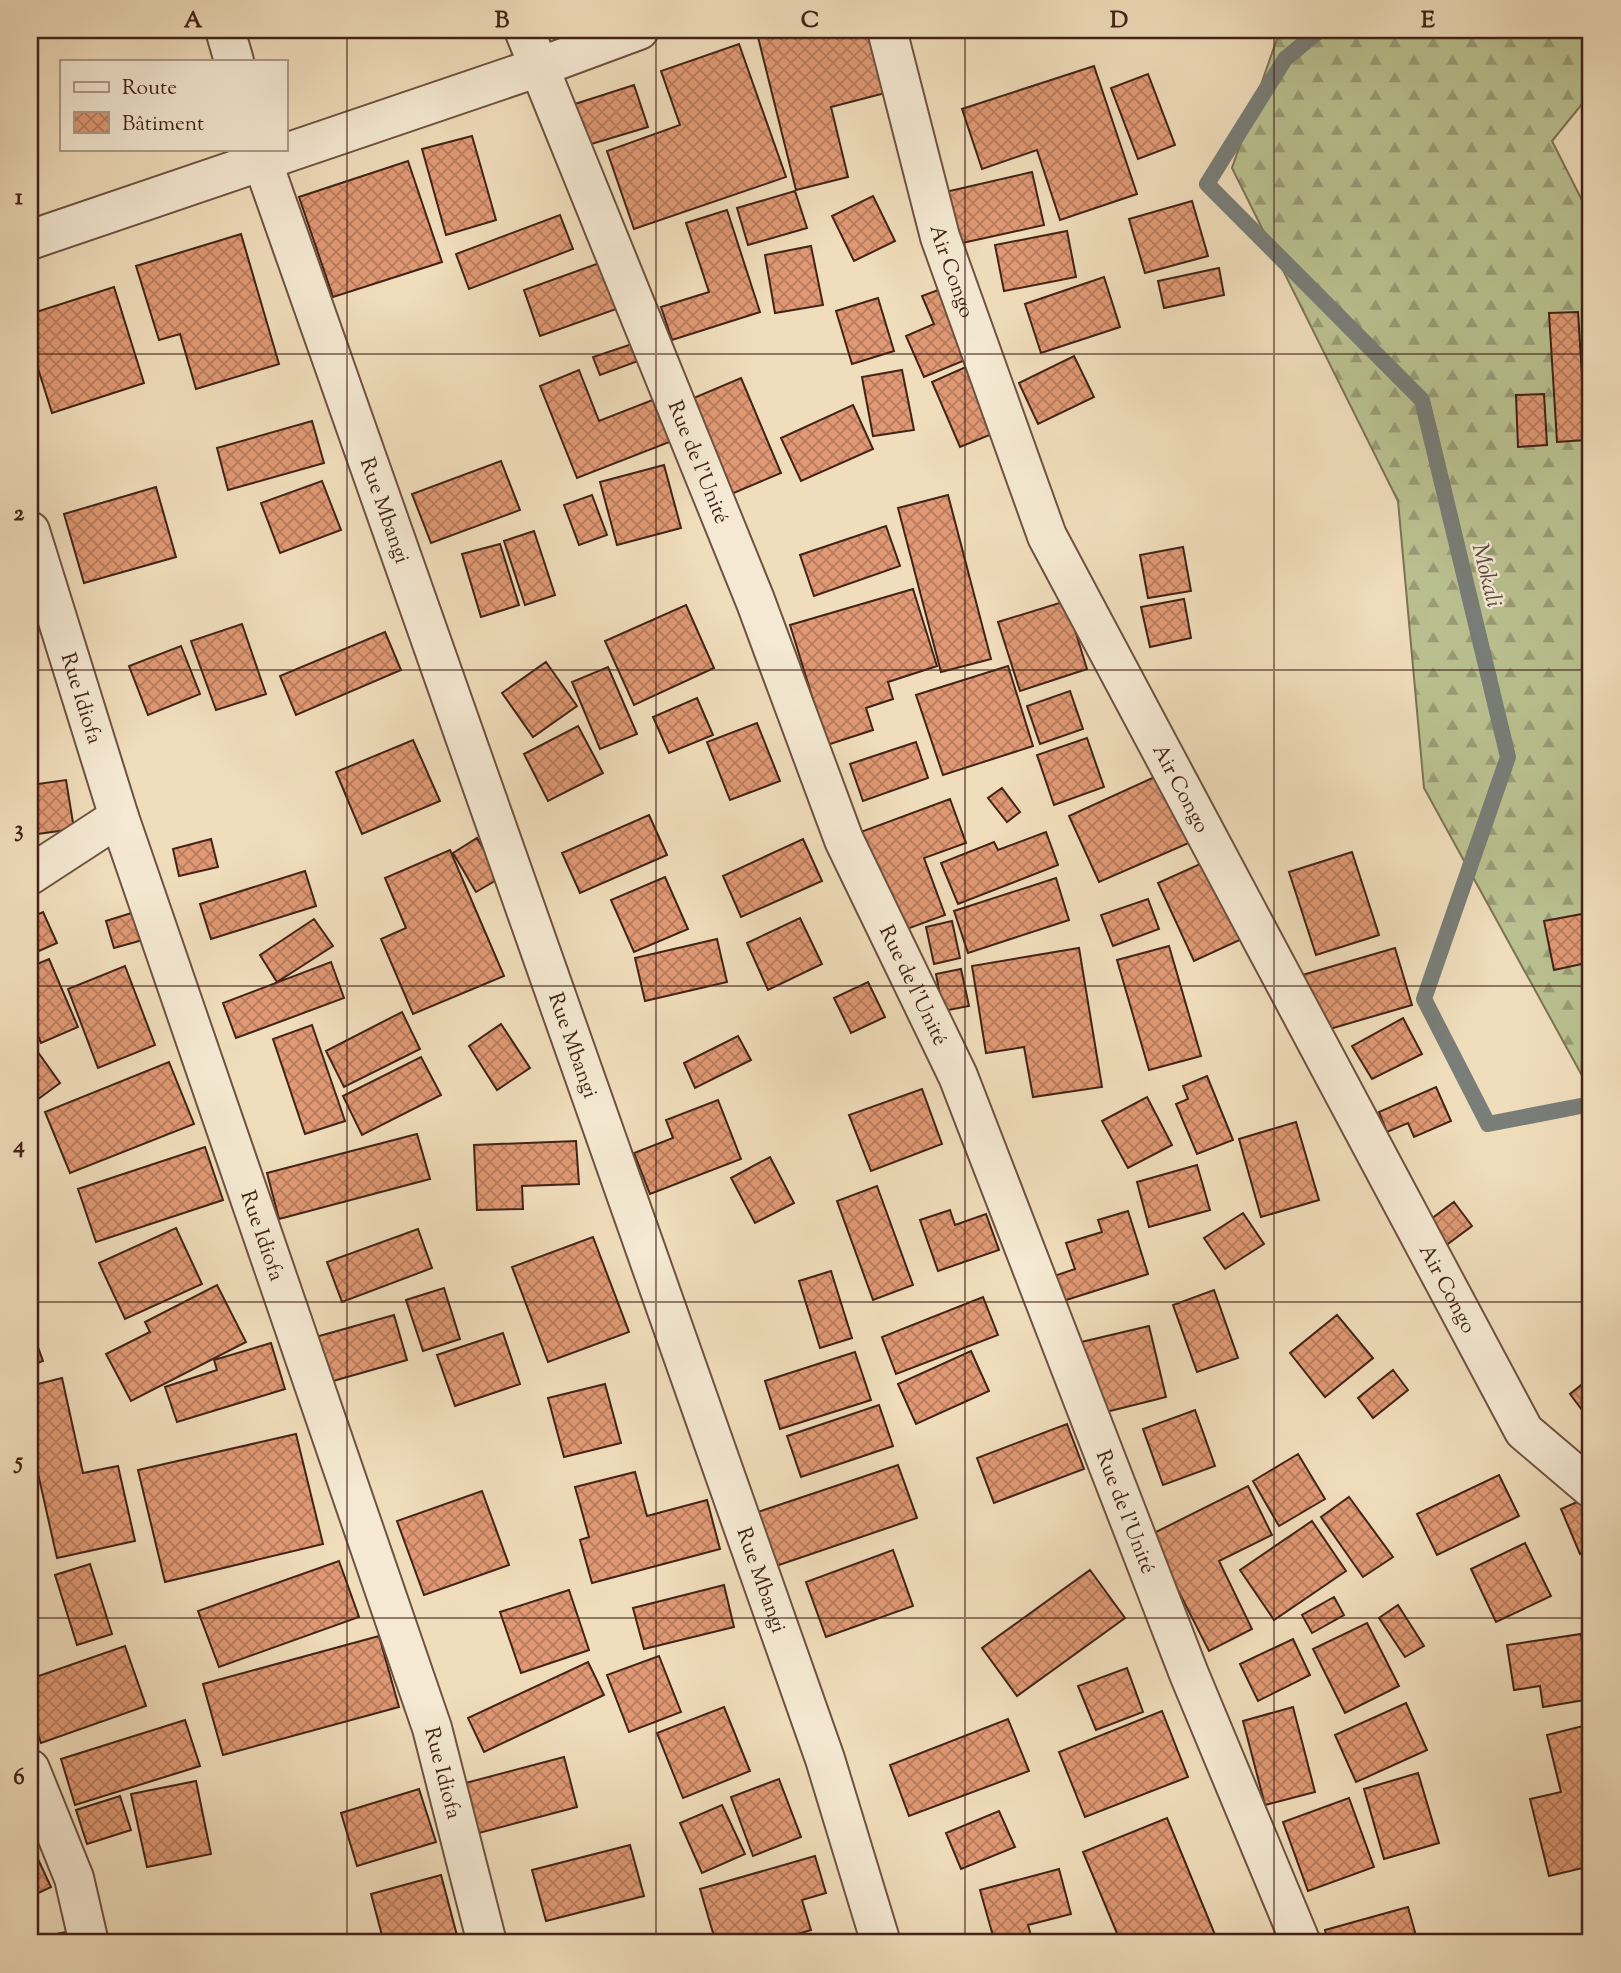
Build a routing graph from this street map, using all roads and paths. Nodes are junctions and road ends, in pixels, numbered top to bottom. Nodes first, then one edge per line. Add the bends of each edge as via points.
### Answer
1 (225, 30) edge
2 (524, 30) edge
3 (639, 30) edge
4 (887, 30) edge
5 (233, 60) edge
6 (539, 67) junction
7 (287, 147) edge
8 (279, 150) edge
9 (260, 156) edge
10 (30, 240) edge
11 (30, 531) edge
12 (120, 817) junction
13 (30, 875) edge
14 (1591, 1488) edge
15 (30, 1769) edge
16 (89, 1943) edge
17 (487, 1943) edge
18 (881, 1943) edge
19 (1301, 1943) edge

1 - 5 street
2 - 6 street, Rue de l'Unité
3 - 6 street
4 - 14 street, Air Congo via 940,237 1047,536 1524,1431
6 - 7 street
6 - 19 street, Rue de l'Unité via 755,600 844,840 958,1076 1189,1674
8 - 9 street
9 - 10 street
9 - 18 street, Rue Mbangi via 821,1746
11 - 12 street, Rue Idiofa
12 - 13 street
12 - 17 street, Rue Idiofa via 432,1728
15 - 16 street via 74,1878

